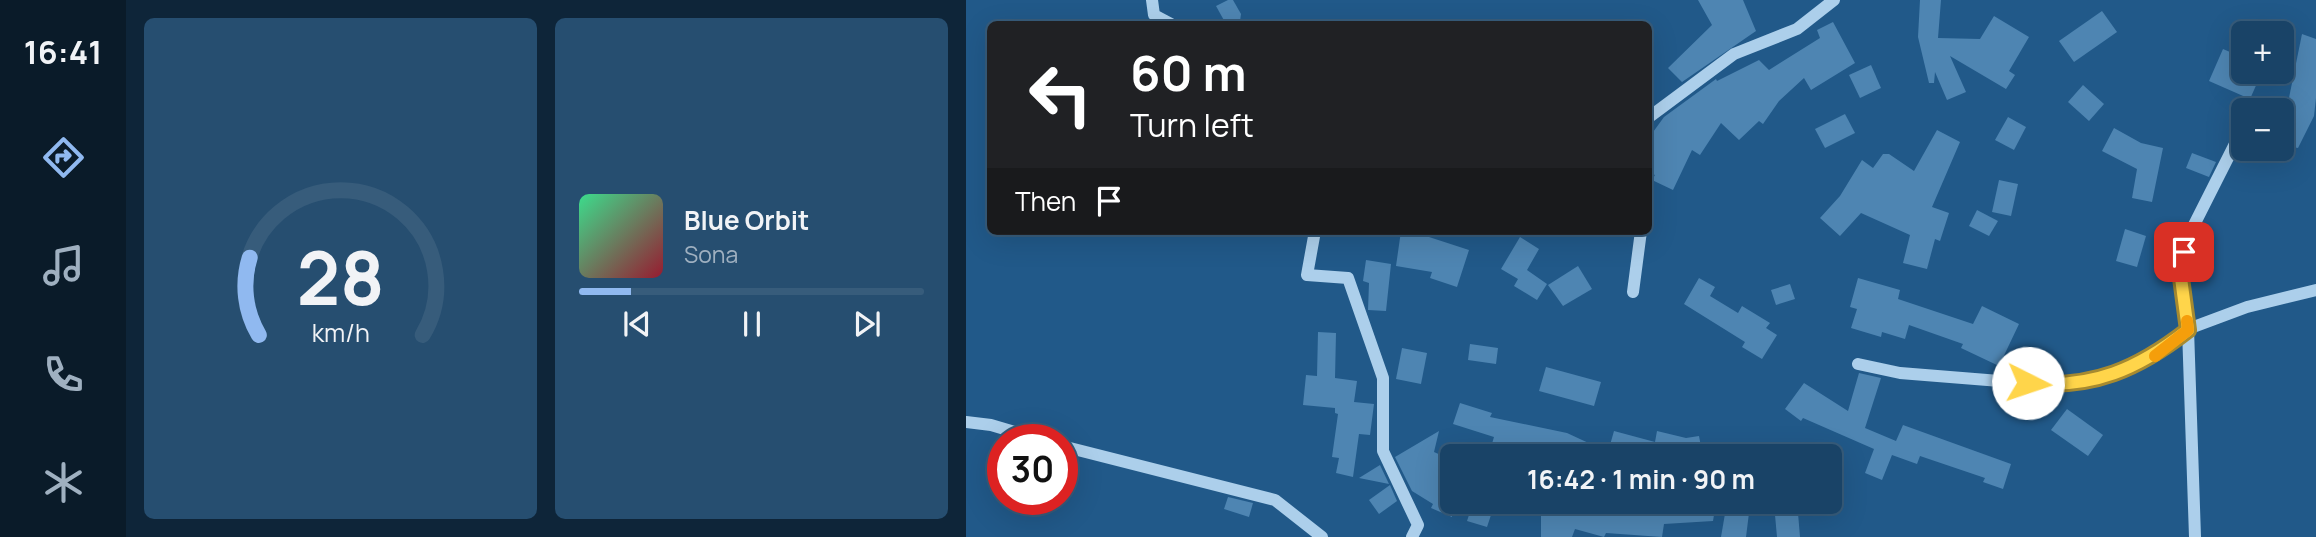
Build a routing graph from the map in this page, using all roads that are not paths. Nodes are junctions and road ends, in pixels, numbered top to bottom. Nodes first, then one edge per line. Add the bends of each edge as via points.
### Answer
1 (1152, 0) edge
2 (1834, 0) edge
3 (1165, 21) edge
4 (1652, 115) edge
5 (2231, 152) edge
6 (1314, 235) edge
7 (1640, 235) edge
8 (2316, 290) edge
9 (1633, 292) dead end
10 (2188, 330) junction
11 (1858, 364) dead end
12 (966, 422) edge
13 (987, 425) edge
14 (1078, 450) edge
15 (1322, 537) edge
16 (1412, 537) edge
17 (2196, 537) edge

1 - 3 street via 1154,15
2 - 4 street via 1797,29 1734,54
5 - 10 street via 2184,252 2181,278
6 - 16 street via 1307,275 1348,278 1383,378 1383,451 1418,525
7 - 9 street
8 - 10 street via 2247,307
10 - 11 street via 2130,369 2063,386 1900,373
10 - 17 street
12 - 13 street
14 - 15 street via 1275,499

